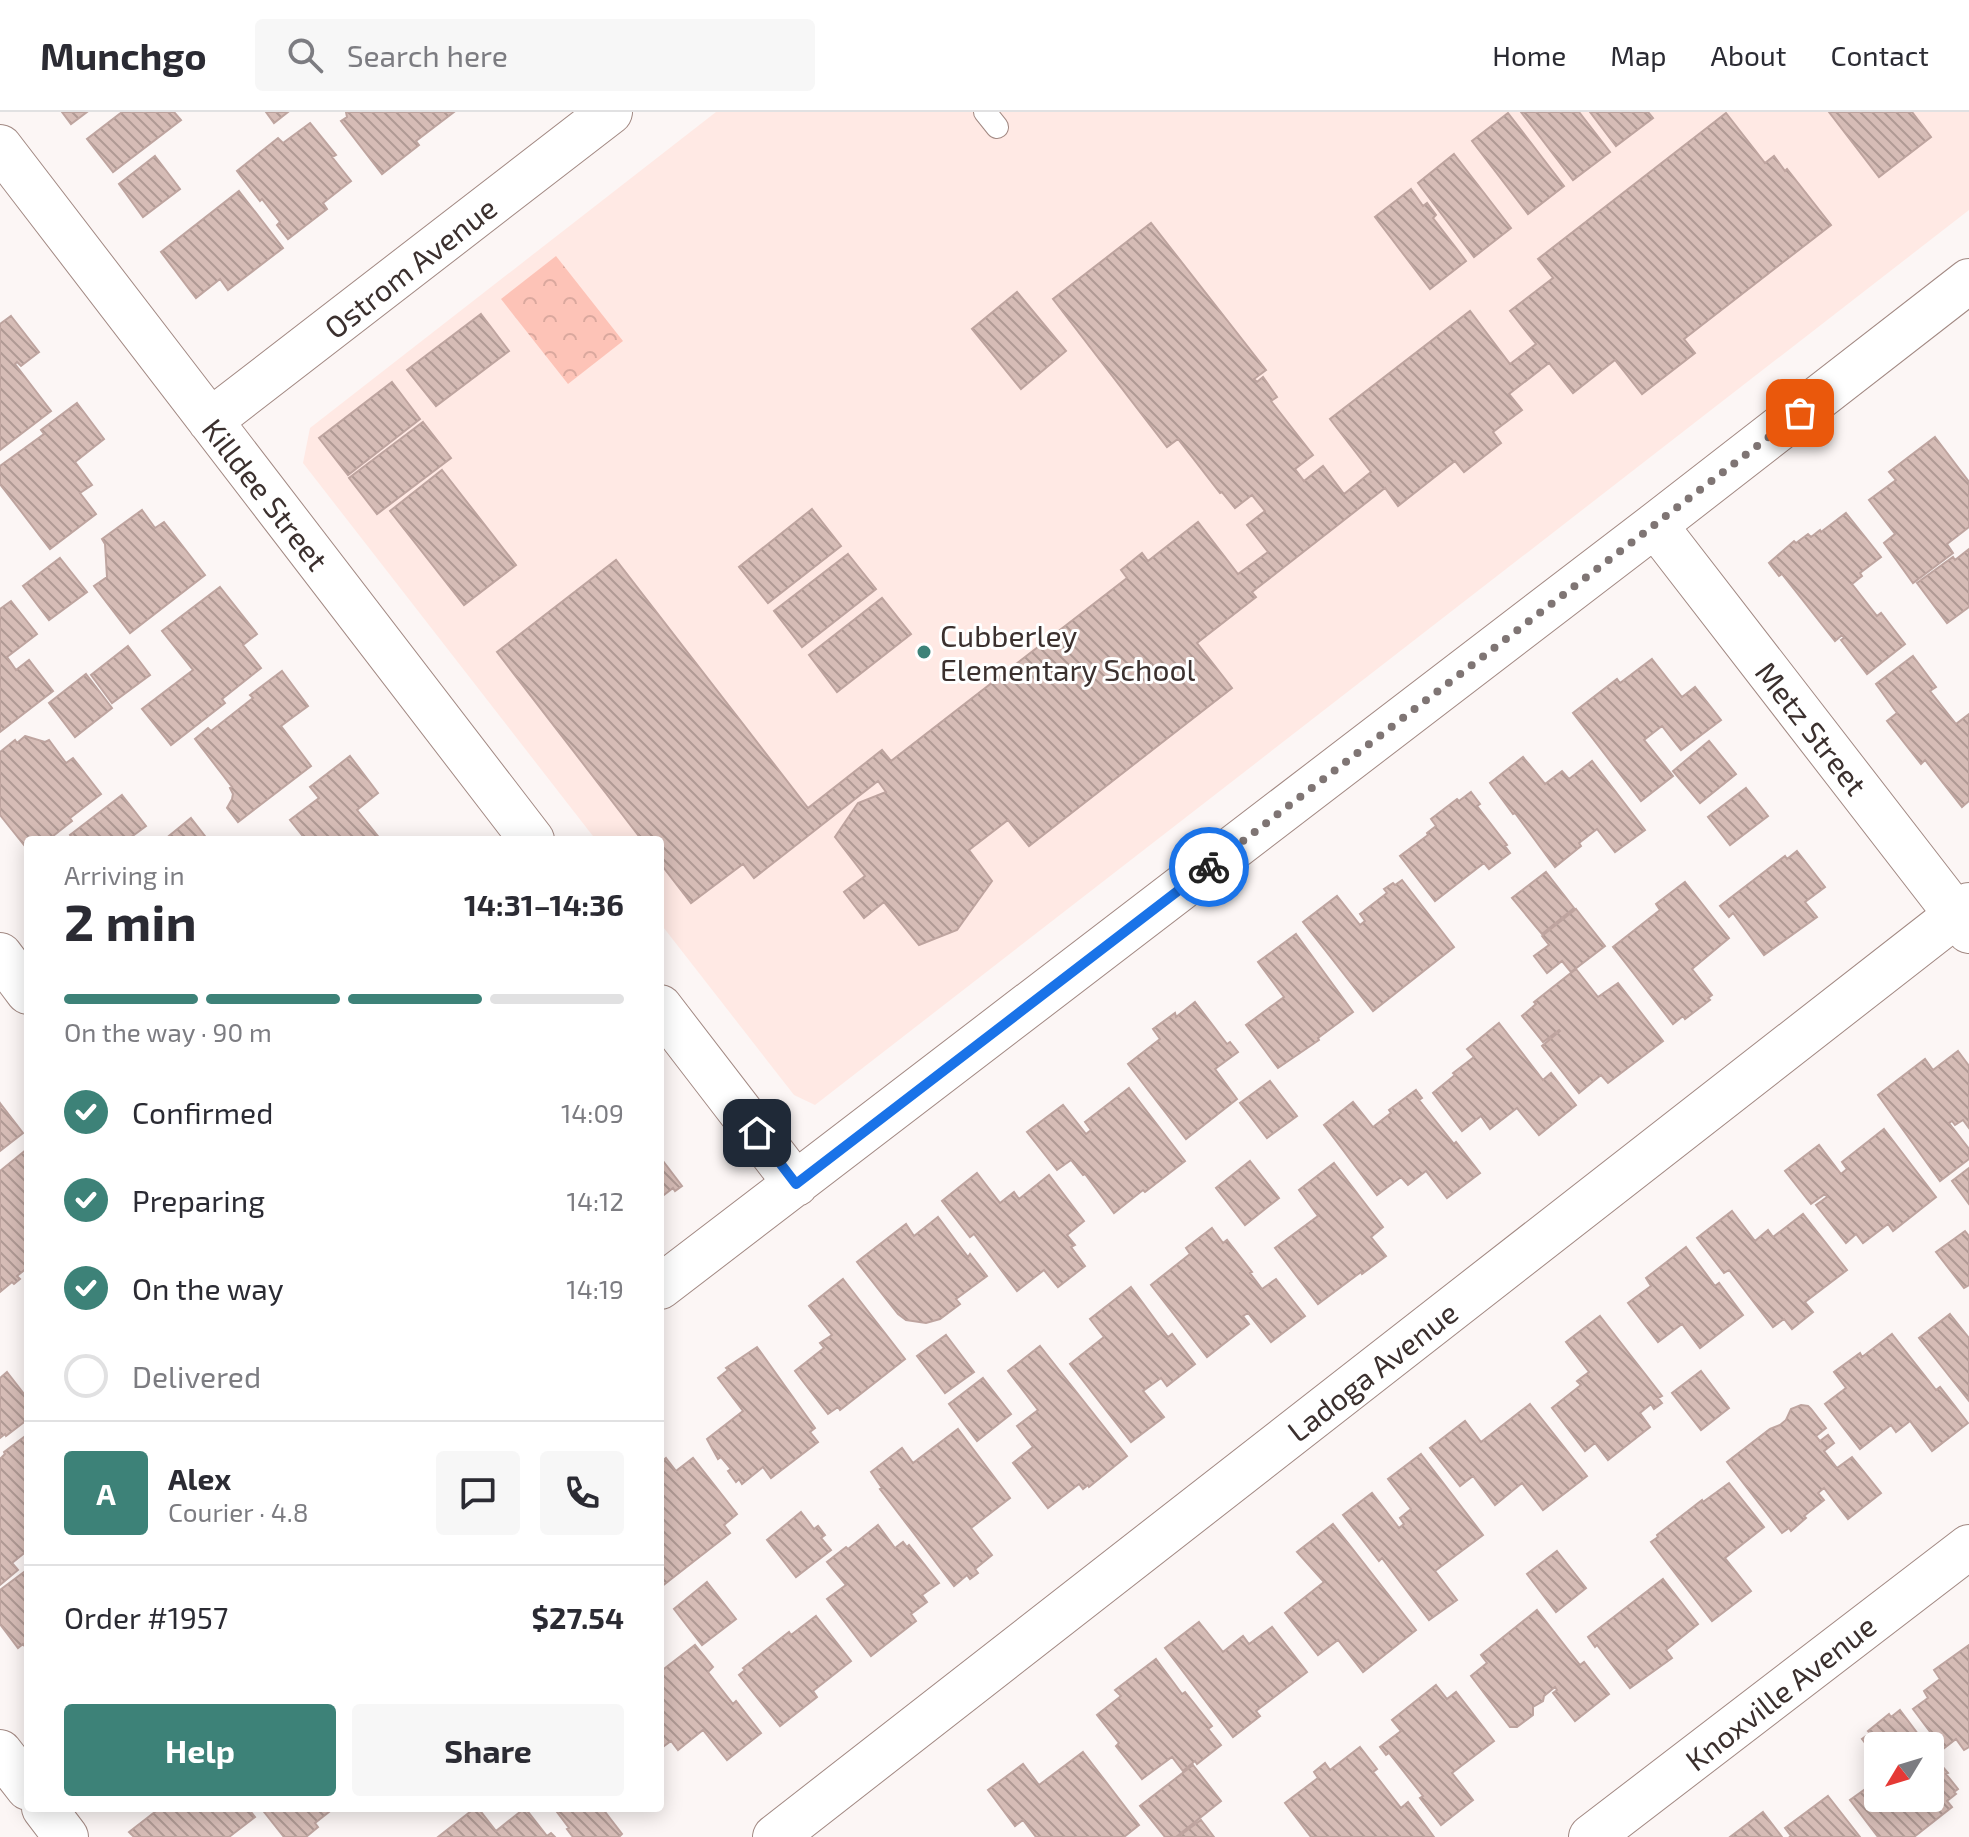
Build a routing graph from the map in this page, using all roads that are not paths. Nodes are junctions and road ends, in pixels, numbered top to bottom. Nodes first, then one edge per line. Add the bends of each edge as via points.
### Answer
1 (610, 112) edge
2 (0, 147) edge
3 (1969, 281) edge
4 (210, 421) junction
5 (1655, 525) junction
6 (529, 836) edge
7 (1965, 917) edge
8 (0, 955) edge
9 (24, 987) edge
10 (664, 1012) edge
11 (796, 1184) junction
12 (664, 1284) edge
13 (1969, 1547) edge
14 (44, 1812) edge
15 (66, 1837) edge
16 (775, 1837) edge
17 (1591, 1837) edge

1 - 4 street, Ostrom Avenue
2 - 4 street, Killdee Street
3 - 5 street
4 - 6 street, Killdee Street
5 - 7 street, Metz Street
5 - 11 street
7 - 16 street, Ladoga Avenue
8 - 9 street
10 - 11 street
11 - 12 street
13 - 17 street, Knoxville Avenue
14 - 15 street

